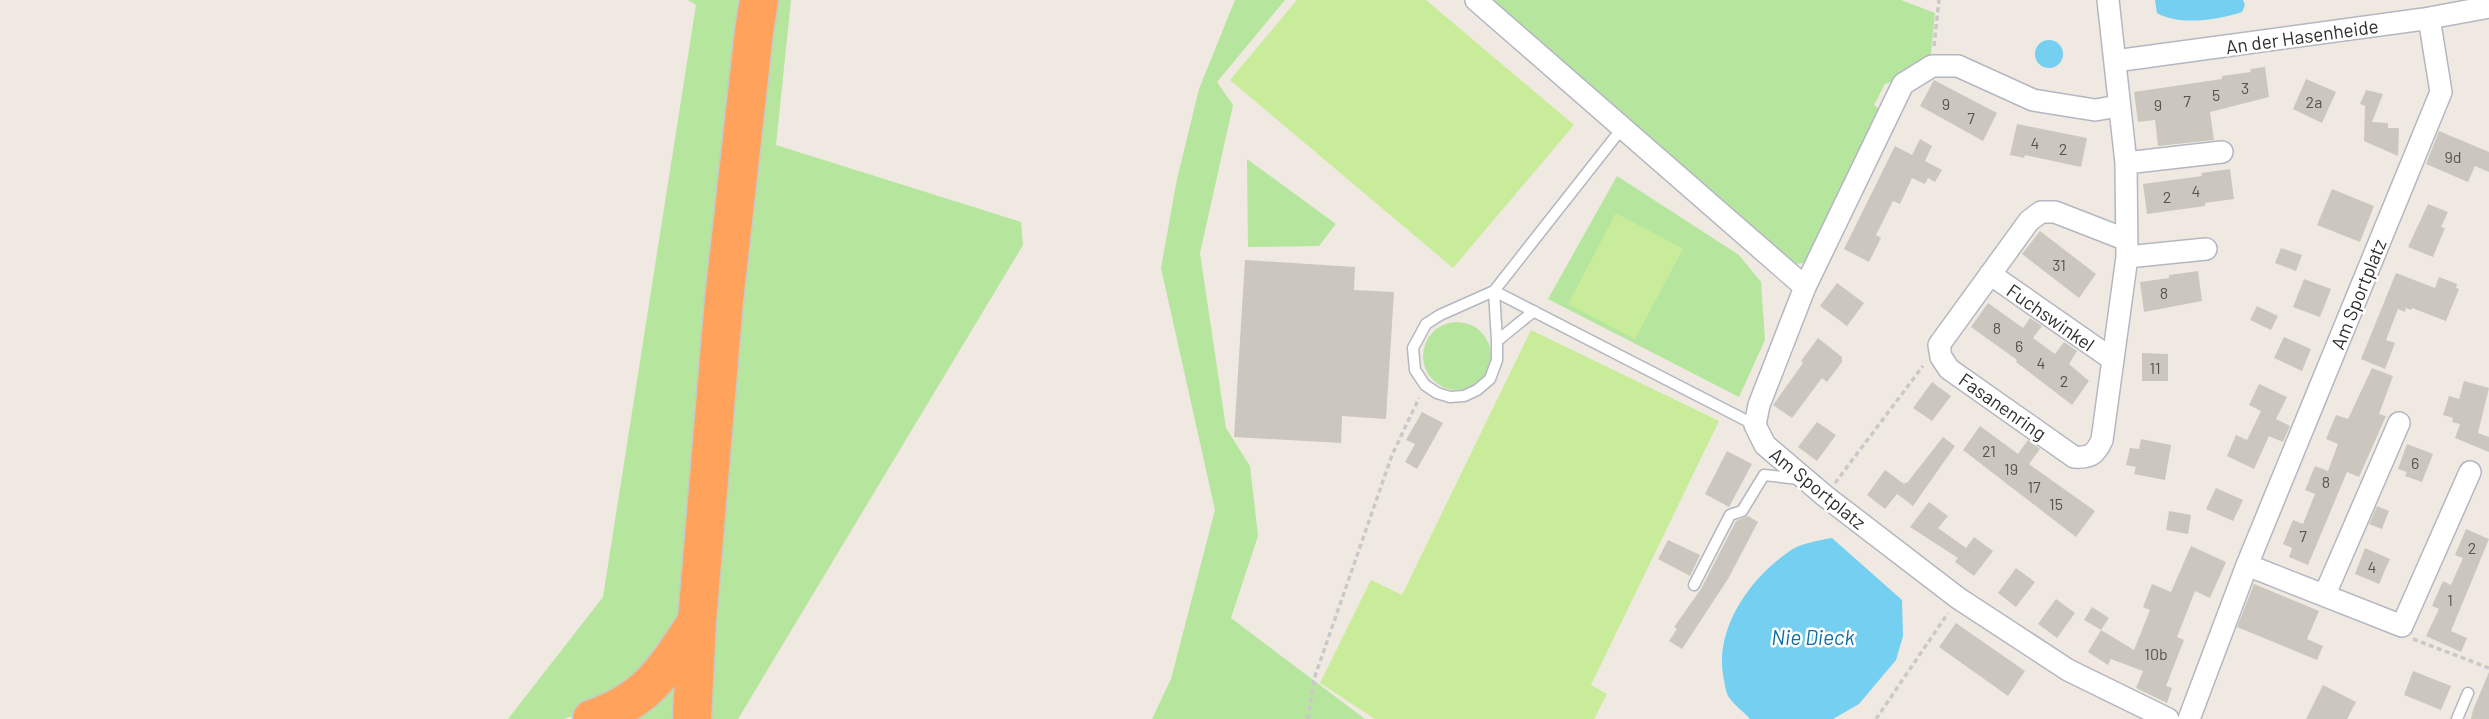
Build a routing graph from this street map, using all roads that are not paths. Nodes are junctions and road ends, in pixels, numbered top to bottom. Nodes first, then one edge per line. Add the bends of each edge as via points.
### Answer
1 (759, 0) edge
2 (765, 0) edge
3 (1476, 0) edge
4 (2108, 0) edge
5 (2489, 7) edge
6 (2429, 18) junction
7 (2115, 61) junction
8 (2119, 106) junction
9 (1623, 127) junction
10 (2222, 152) dead end
11 (2126, 163) junction
12 (2127, 249) junction
13 (2206, 249) dead end
14 (1990, 275) junction
15 (1805, 287) junction
16 (1494, 291) junction
17 (1534, 311) junction
18 (1497, 341) junction
19 (2112, 359) junction
20 (2399, 423) dead end
21 (1755, 425) junction
22 (2470, 472) dead end
23 (1805, 480) junction
24 (2247, 565) junction
25 (1694, 584) dead end
26 (2325, 594) junction
27 (697, 621) junction
28 (2468, 693) dead end
29 (592, 719) edge
30 (692, 719) edge
31 (702, 719) edge
32 (2168, 719) edge
33 (2189, 719) edge
34 (2457, 719) edge

1 - 27 highway via 724,300
2 - 31 highway
3 - 9 street
4 - 7 street, Fasanenring
5 - 6 street, An der Hasenheide
6 - 7 street, An der Hasenheide
6 - 24 street, Am Sportplatz via 2441,92
7 - 8 street, Fasanenring
8 - 11 street, Fasanenring
8 - 15 street via 2095,110 2033,100 1958,66 1932,66 1903,84
9 - 15 street
9 - 16 lane
10 - 11 street
11 - 12 street, Fasanenring
12 - 13 street
12 - 14 street via 2055,212 2041,212 2029,221
12 - 19 street, Fasanenring
14 - 19 street, Fuchswinkel
14 - 19 street, Fasanenring via 1939,345 1941,357 1949,369 2074,457 2096,453 2102,440
15 - 21 street
16 - 17 lane
16 - 18 lane
16 - 18 lane via 1426,324 1413,348 1415,370 1437,393 1464,396 1490,379
17 - 18 lane
17 - 21 lane
20 - 26 street
21 - 23 street, Am Sportplatz via 1765,445
22 - 26 street via 2402,626
23 - 25 lane via 1764,475 1742,511 1730,515
23 - 32 street, Am Sportplatz via 1958,598 2068,670
24 - 26 street
24 - 33 street, Am Sportplatz
27 - 29 highway via 663,673 640,694
27 - 30 highway
28 - 34 lane

